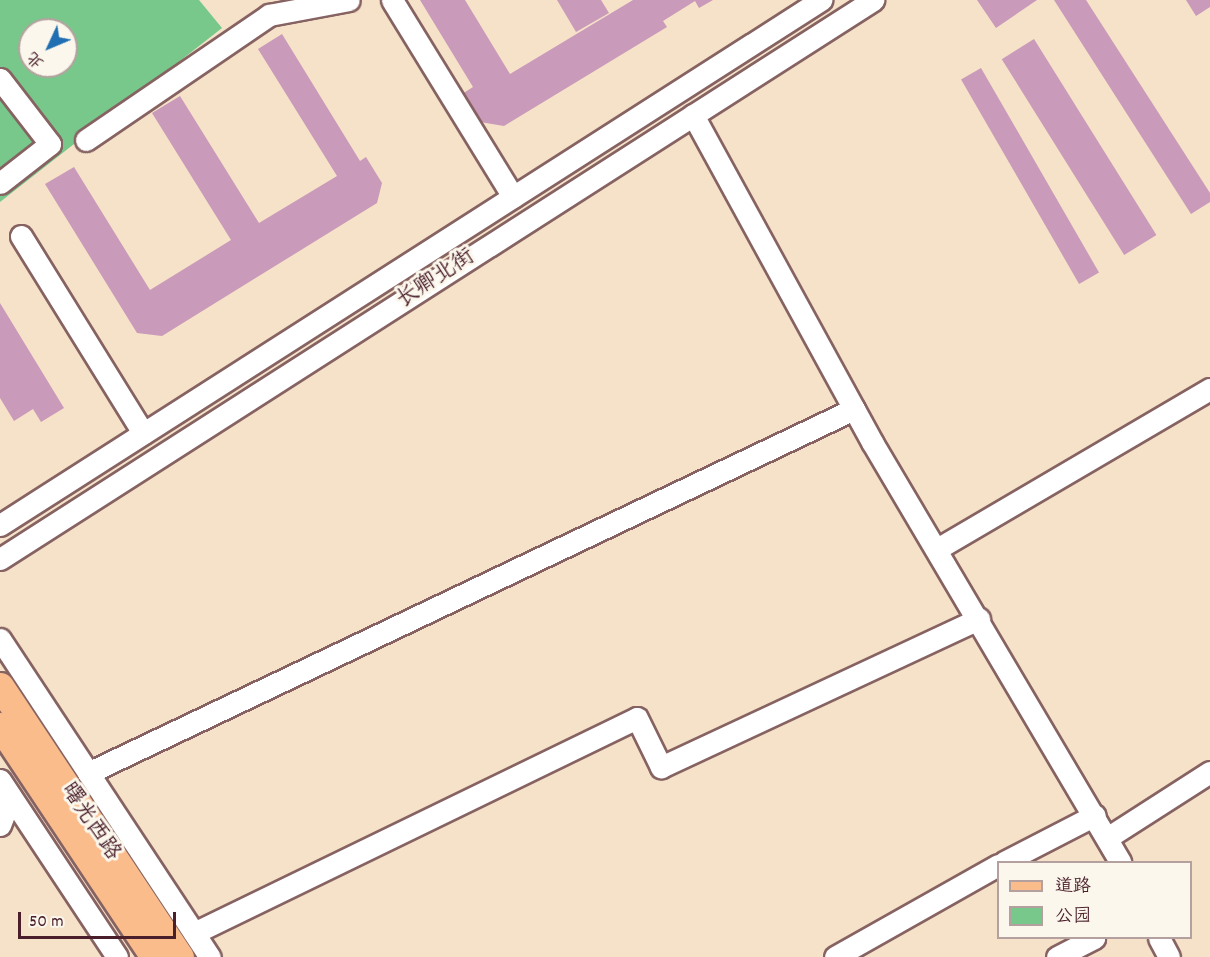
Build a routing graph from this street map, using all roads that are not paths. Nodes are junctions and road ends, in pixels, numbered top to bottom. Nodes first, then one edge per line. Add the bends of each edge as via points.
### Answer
1 (349, 0) edge
2 (392, 0) edge
3 (821, 0) edge
4 (873, 0) edge
5 (0, 79) edge
6 (693, 115) junction
7 (86, 140) dead end
8 (0, 183) edge
9 (513, 197) junction
10 (21, 236) dead end
11 (1210, 389) edge
12 (854, 409) junction
13 (143, 433) junction
14 (0, 525) edge
15 (937, 549) junction
16 (0, 559) edge
17 (979, 620) junction
18 (0, 639) edge
19 (0, 686) edge
20 (0, 726) edge
21 (1210, 772) edge
22 (88, 773) junction
23 (6, 789) edge
24 (1095, 815) junction
25 (0, 825) edge
26 (1107, 838) junction
27 (1006, 861) edge
28 (1119, 861) edge
29 (997, 867) edge
30 (194, 933) junction
31 (1092, 939) edge
32 (1160, 939) edge
33 (117, 957) edge
34 (154, 957) edge
35 (180, 957) edge
36 (210, 957) edge
37 (835, 957) edge
38 (1058, 957) edge
39 (1169, 957) edge

1 - 7 street via 269,15
2 - 9 street
3 - 9 street, 长卿北街
4 - 6 street, 长卿北街
5 - 8 street via 51,144
6 - 12 street
6 - 16 street, 长卿北街
9 - 13 street, 长卿北街
10 - 13 street
11 - 15 street
12 - 15 street
12 - 22 street
13 - 14 street, 长卿北街
15 - 17 street
17 - 24 street
17 - 30 street via 661,767 638,718
18 - 22 street
19 - 35 main road, 曙光西路
20 - 34 main road, 曙光西路
21 - 26 street
22 - 30 street
23 - 25 street
23 - 33 street
24 - 26 street
24 - 27 street
26 - 28 street
29 - 37 street
30 - 36 street
31 - 38 street
32 - 39 street

